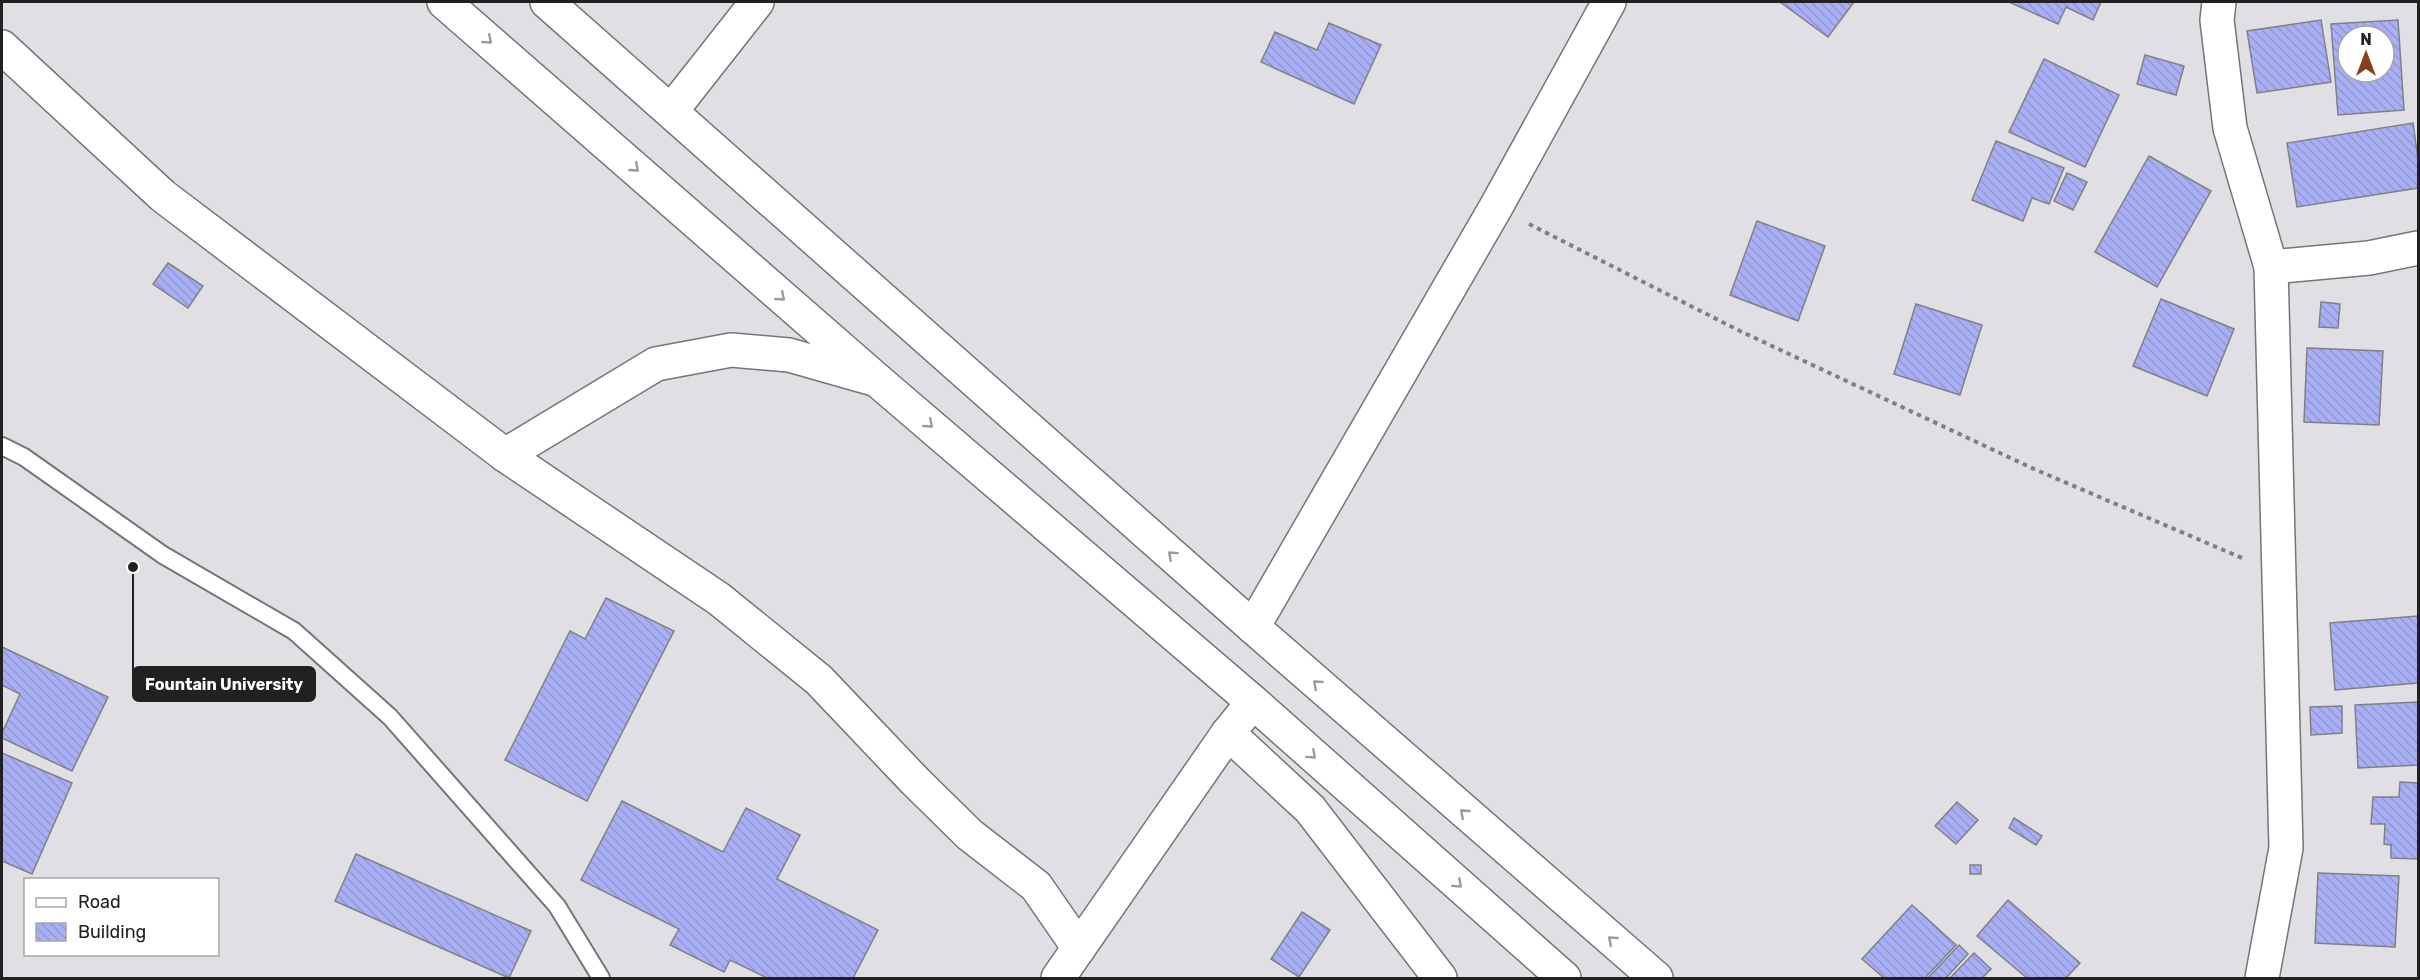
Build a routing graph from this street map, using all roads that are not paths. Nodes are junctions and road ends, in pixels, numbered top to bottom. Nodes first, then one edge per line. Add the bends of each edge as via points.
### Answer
1 (444, 2) edge
2 (547, 2) edge
3 (757, 2) edge
4 (1609, 2) edge
5 (2219, 2) edge
6 (2, 47) edge
7 (672, 110) junction
8 (2418, 248) edge
9 (2271, 267) junction
10 (877, 380) junction
11 (2, 446) edge
12 (506, 455) junction
13 (1253, 627) junction
14 (1253, 702) junction
15 (1228, 733) junction
16 (1079, 948) junction
17 (601, 978) edge
18 (1058, 978) edge
19 (1440, 978) edge
20 (1564, 978) edge
21 (1656, 978) edge
22 (2262, 978) edge

1 -> 10 main road
2 - 7 main road
3 - 7 main road
4 - 13 main road via 1496,207
5 - 9 main road via 2217,20 2230,128
6 - 12 main road via 163,196
13 -> 7 main road
8 - 9 main road via 2369,258
9 - 22 main road via 2286,848
10 - 12 main road via 789,355 731,350 656,364
10 -> 14 main road
11 - 17 lane via 24,457 163,555 294,631 390,717 557,906
12 - 16 main road via 718,599 819,680 970,835 1036,886
21 -> 13 main road
14 - 15 main road
14 -> 20 main road
15 - 16 main road
15 - 19 main road via 1310,809
16 - 18 main road

